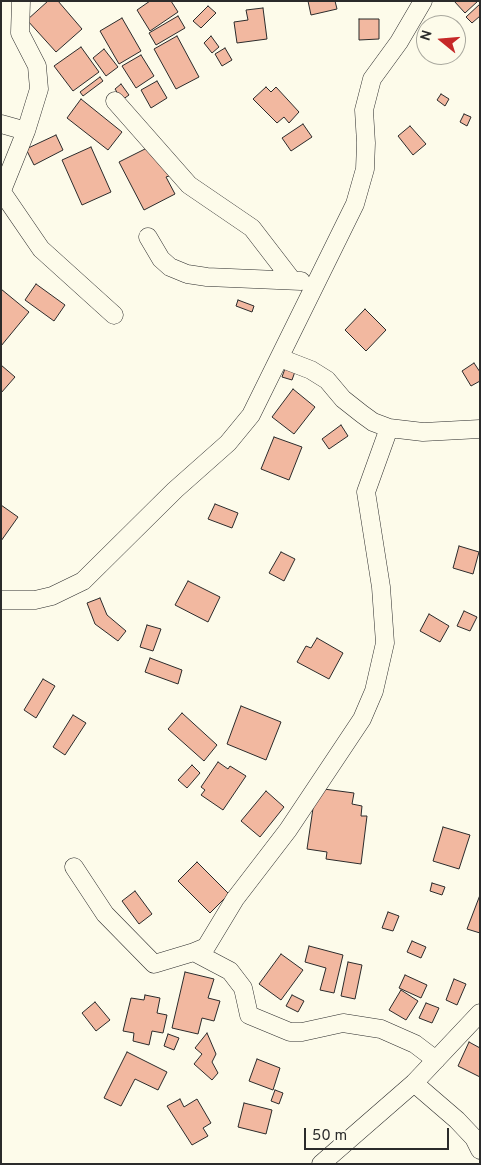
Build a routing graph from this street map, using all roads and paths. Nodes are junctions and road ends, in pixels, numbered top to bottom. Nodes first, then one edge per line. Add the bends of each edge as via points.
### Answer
1 (20, 1) edge
2 (423, 1) edge
3 (115, 101) dead end
4 (1, 124) edge
5 (26, 131) junction
6 (2, 192) edge
7 (148, 237) dead end
8 (292, 280) junction
9 (316, 281) junction
10 (114, 315) dead end
11 (280, 358) junction
12 (389, 428) junction
13 (480, 429) edge
14 (1, 600) edge
15 (74, 867) dead end
16 (194, 952) junction
17 (480, 1013) edge
18 (436, 1060) junction
19 (414, 1083) junction
20 (480, 1150) edge
21 (321, 1164) edge

1 - 5 street via 20,33 37,66 39,78 39,89
2 - 9 street via 372,79 364,110 365,169 355,204
3 - 8 street via 188,185 252,228
4 - 5 street
5 - 6 street
6 - 10 street via 41,249
7 - 8 street via 161,259 170,267 188,274
8 - 9 street
9 - 11 street
11 - 12 street via 327,380 362,414
11 - 14 street via 251,415 228,443 83,581 52,596 35,600
12 - 13 street via 423,432
12 - 16 street via 366,492 381,587 385,643 374,690 362,719 288,830 235,899 206,947
15 - 16 street via 105,914 154,964
16 - 18 street via 230,971 243,988 248,1015 277,1028 302,1032 343,1023 381,1029 416,1044
17 - 18 street
18 - 19 street
19 - 20 street via 457,1120 474,1138
19 - 21 street

